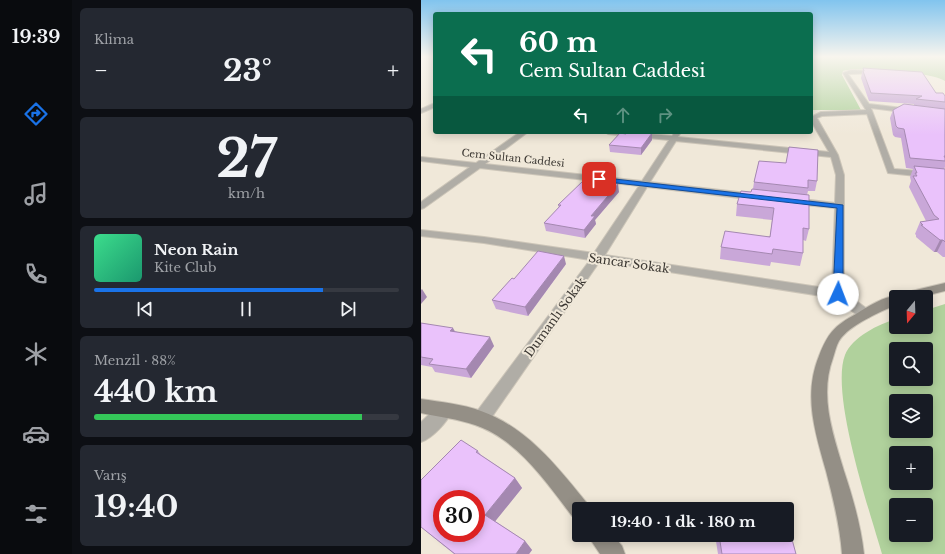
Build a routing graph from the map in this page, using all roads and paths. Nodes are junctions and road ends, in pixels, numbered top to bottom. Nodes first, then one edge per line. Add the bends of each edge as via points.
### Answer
1 (852, 83) edge
2 (433, 106) edge
3 (869, 109) junction
4 (421, 111) edge
5 (433, 112) edge
6 (922, 112) edge
7 (522, 134) edge
8 (642, 134) edge
9 (676, 136) edge
10 (834, 154) junction
11 (421, 159) edge
12 (479, 165) junction
13 (945, 176) edge
14 (644, 184) junction
15 (762, 197) edge
16 (785, 200) edge
17 (421, 206) edge
18 (840, 206) junction
19 (421, 233) edge
20 (597, 258) junction
21 (945, 287) edge
22 (932, 290) edge
23 (838, 294) junction
24 (889, 303) edge
25 (865, 314) junction
26 (421, 406) edge
27 (444, 411) junction
28 (481, 419) junction
29 (421, 434) edge
30 (573, 502) edge
31 (605, 542) edge
32 (614, 554) edge
33 (853, 554) edge

1 - 3 street
2 - 4 street
3 - 6 street
3 - 10 street via 814,116 813,119
3 - 13 street via 891,171
4 - 5 street
7 - 12 street
8 - 9 street
9 - 10 street
9 - 14 street, Dumanlı Sokak
10 - 18 street via 840,175
11 - 12 street, Cem Sultan Caddesi
12 - 14 street, Cem Sultan Caddesi
12 - 17 street
14 - 15 street, Cem Sultan Caddesi
14 - 20 street, Dumanlı Sokak
16 - 18 street
18 - 23 street
19 - 20 street, Sancar Sokak
20 - 23 street, Sancar Sokak
20 - 28 street, Dumanlı Sokak
21 - 22 street
23 - 25 street
24 - 25 street
25 - 33 street via 835,336 821,364 817,392 822,432 835,472
26 - 27 street
27 - 28 street
27 - 29 street
28 - 30 street via 526,448
31 - 32 street

